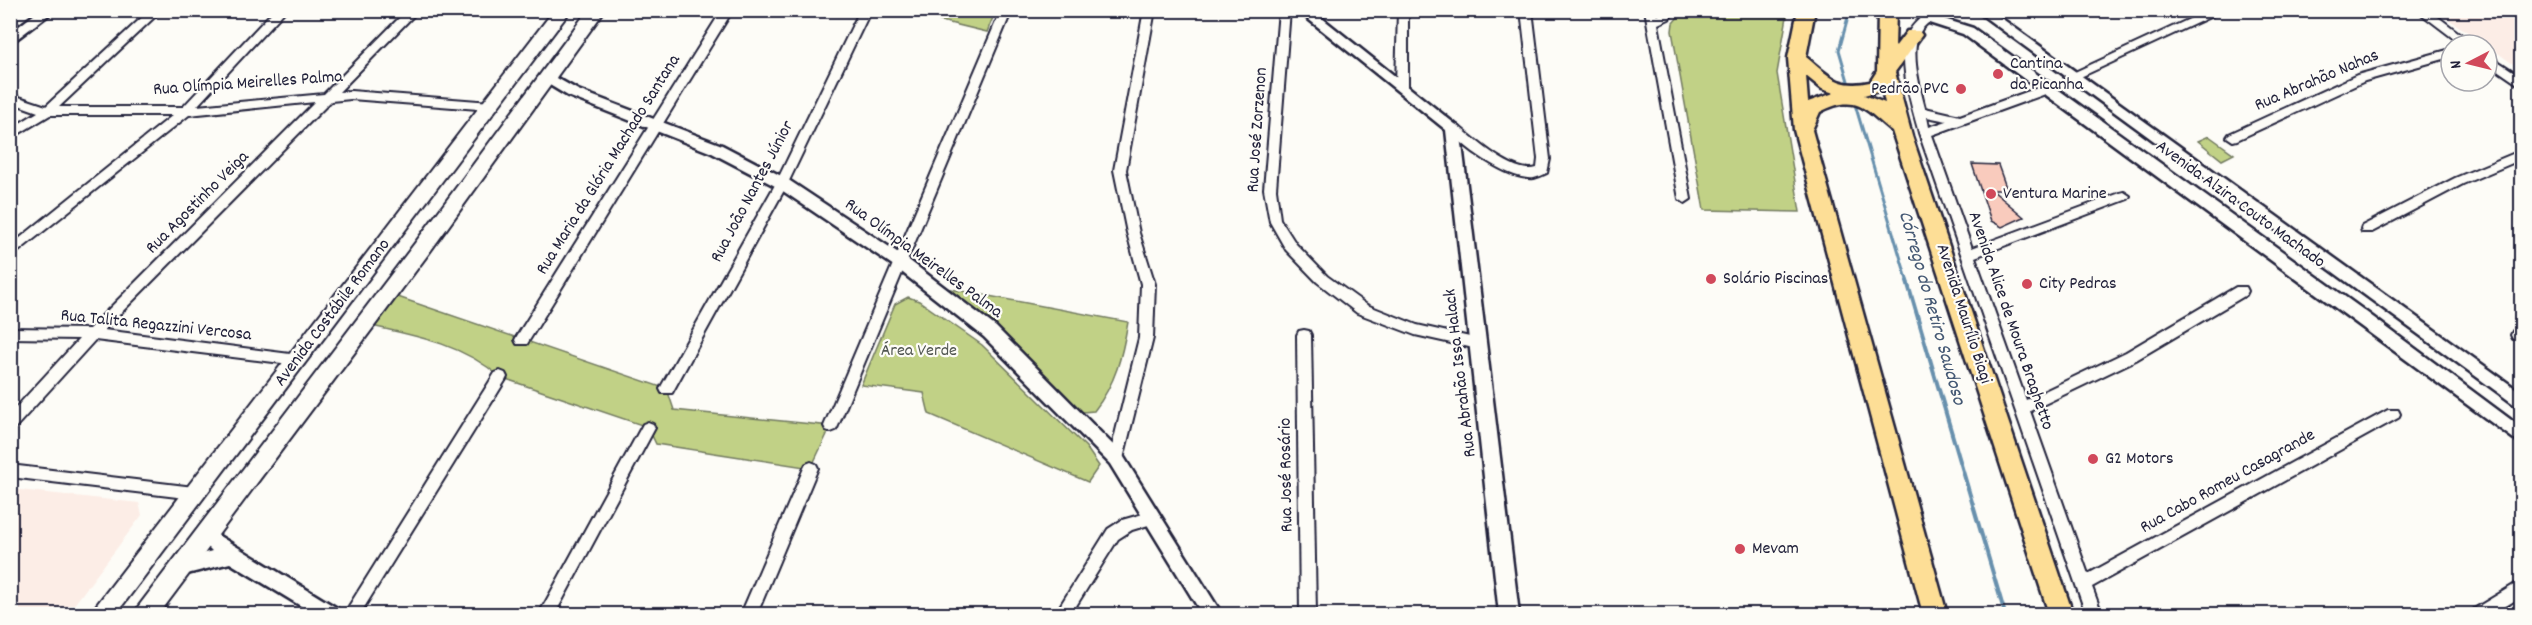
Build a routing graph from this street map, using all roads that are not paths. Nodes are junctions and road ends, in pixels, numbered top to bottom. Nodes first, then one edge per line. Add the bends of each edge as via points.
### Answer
1 (49, 10) edge
2 (157, 10) edge
3 (281, 10) edge
4 (414, 10) edge
5 (563, 10) edge
6 (597, 10) edge
7 (728, 10) edge
8 (866, 10) edge
9 (1007, 10) edge
10 (1150, 10) edge
11 (1285, 10) edge
12 (1303, 10) edge
13 (1403, 10) edge
14 (1526, 10) edge
15 (1671, 10) edge
16 (1807, 10) edge
17 (1887, 10) edge
18 (1981, 10) edge
19 (2220, 10) edge
20 (2421, 10) edge
21 (1933, 14) edge
22 (1652, 16) edge
23 (2453, 33) edge
24 (1913, 35) junction
25 (2014, 36) junction
26 (10, 40) edge
27 (1989, 46) junction
28 (2439, 56) edge
29 (1797, 58) junction
30 (2499, 67) edge
31 (1886, 70) junction
32 (2070, 77) junction
33 (548, 78) junction
34 (2522, 83) edge
35 (1402, 86) junction
36 (504, 88) junction
37 (2047, 88) junction
38 (1830, 92) junction
39 (573, 93) junction
40 (536, 94) junction
41 (1866, 95) junction
42 (330, 96) junction
43 (10, 98) edge
44 (491, 106) junction
45 (48, 111) junction
46 (186, 111) junction
47 (1919, 111) junction
48 (1963, 121) junction
49 (658, 124) junction
50 (2136, 124) junction
51 (1453, 128) junction
52 (1803, 130) junction
53 (1925, 133) junction
54 (10, 135) edge
55 (2110, 135) junction
56 (1904, 136) junction
57 (2233, 137) dead end
58 (2522, 154) edge
59 (782, 183) junction
60 (2124, 196) dead end
61 (1685, 199) dead end
62 (2367, 229) dead end
63 (10, 253) edge
64 (1968, 255) junction
65 (900, 262) junction
66 (2241, 291) dead end
67 (2379, 300) junction
68 (2356, 313) junction
69 (319, 332) junction
70 (10, 333) edge
71 (92, 334) junction
72 (1304, 335) dead end
73 (356, 336) junction
74 (522, 340) dead end
75 (1478, 344) junction
76 (298, 360) junction
77 (500, 377) dead end
78 (667, 389) dead end
79 (2522, 403) edge
80 (2022, 408) junction
81 (2392, 414) dead end
82 (10, 424) edge
83 (831, 426) dead end
84 (648, 428) dead end
85 (2522, 438) edge
86 (1116, 459) junction
87 (811, 468) dead end
88 (10, 471) edge
89 (194, 494) junction
90 (1150, 518) junction
91 (206, 536) junction
92 (230, 555) junction
93 (176, 573) junction
94 (133, 575) junction
95 (2083, 584) junction
96 (2522, 587) edge
97 (103, 615) edge
98 (146, 615) edge
99 (330, 615) edge
100 (352, 615) edge
101 (547, 615) edge
102 (749, 615) edge
103 (1063, 615) edge
104 (1212, 615) edge
105 (1308, 615) edge
106 (1509, 615) edge
107 (1935, 615) edge
108 (2061, 615) edge
109 (2094, 615) edge
110 (2480, 615) edge

1 - 26 street
2 - 45 street
3 - 46 street
4 - 42 street, Rua Agostinho Veiga
5 - 36 main road, Avenida Costábile Romano
6 - 33 main road, Avenida Costábile Romano
7 - 49 street, Rua Maria da Glória Machado Santana
8 - 59 street, Rua João Nantes Júnior
9 - 65 street
10 - 86 street via 1120,170 1132,233 1148,284 1146,338
11 - 75 street, Rua José Zorzenon via 1270,189 1274,219 1291,247 1322,279 1362,309 1415,330
12 - 35 street
13 - 35 street
14 - 51 street via 1544,166 1538,174 1506,168
15 - 22 street via 1665,17
16 - 29 main road
17 - 31 main road, Avenida Maurílio Biagi
18 - 25 street, Avenida Alzira Couto Machado
19 - 32 street
20 - 23 street
21 - 24 street
21 - 27 street, Avenida Alzira Couto Machado
22 - 61 street
24 - 31 main road
24 - 47 street, Avenida Alice de Moura Braghetto via 1910,55
25 - 27 street
25 - 32 street, Avenida Alzira Couto Machado
27 - 37 street, Avenida Alzira Couto Machado
28 - 57 street, Rua Abrahão Nahas via 2361,78
29 - 38 main road
29 - 52 main road via 1796,87
30 - 34 street
31 - 41 main road
31 - 56 main road, Avenida Maurílio Biagi
32 - 50 street, Avenida Alzira Couto Machado
33 - 39 street, Rua Olímpia Meirelles Palma
33 - 40 main road, Avenida Costábile Romano
35 - 51 street
36 - 40 main road via 514,93
36 - 44 main road, Avenida Costábile Romano
37 - 48 street
37 - 55 street, Avenida Alzira Couto Machado
38 - 41 main road
38 - 52 main road via 1812,108
39 - 40 street, Rua Olímpia Meirelles Palma
39 - 49 street, Rua Olímpia Meirelles Palma
40 - 73 main road, Avenida Costábile Romano
41 - 56 main road via 1888,112
42 - 44 street, Rua Olímpia Meirelles Palma
42 - 46 street, Rua Olímpia Meirelles Palma
42 - 71 street, Rua Agostinho Veiga
43 - 45 street, Rua Olímpia Meirelles Palma
44 - 69 main road, Avenida Costábile Romano
45 - 46 street, Rua Olímpia Meirelles Palma
45 - 54 street
46 - 63 street
47 - 48 street
47 - 53 street, Avenida Alice de Moura Braghetto
48 - 53 street
49 - 59 street, Rua Olímpia Meirelles Palma
49 - 74 street, Rua Maria da Glória Machado Santana
50 - 55 street
50 - 67 street, Avenida Alzira Couto Machado
51 - 75 street, Rua Abrahão Issa Halack
52 - 107 main road
53 - 64 street, Avenida Alice de Moura Braghetto
55 - 68 street, Avenida Alzira Couto Machado
56 - 108 main road, Avenida Maurílio Biagi
58 - 62 street via 2459,181
59 - 65 street, Rua Olímpia Meirelles Palma
59 - 78 street, Rua João Nantes Júnior
60 - 64 street
64 - 80 street, Avenida Alice de Moura Braghetto
65 - 83 street
65 - 86 street, Rua Olímpia Meirelles Palma via 990,332
66 - 80 street via 2131,356
67 - 68 street
67 - 79 street, Avenida Alzira Couto Machado
68 - 85 street, Avenida Alzira Couto Machado
69 - 73 main road via 346,328
69 - 76 main road, Avenida Costábile Romano
70 - 71 street, Rua Talita Regazzini Vercosa
71 - 76 street, Rua Talita Regazzini Vercosa
71 - 82 street, Rua Agostinho Veiga
72 - 105 street, Rua José Rosário
73 - 91 main road, Avenida Costábile Romano
75 - 106 street, Rua Abrahão Issa Halack
76 - 89 main road, Avenida Costábile Romano
77 - 100 street
80 - 95 street, Avenida Alice de Moura Braghetto
81 - 95 street, Rua Cabo Romeu Casagrande
84 - 101 street
86 - 90 street, Rua Olímpia Meirelles Palma
87 - 102 street
88 - 89 street
89 - 94 main road, Avenida Costábile Romano
90 - 103 street via 1113,534
90 - 104 street, Rua Olímpia Meirelles Palma
91 - 92 street
91 - 93 main road, Avenida Costábile Romano
92 - 93 street
92 - 99 street via 250,563
93 - 94 main road via 147,586 137,583
93 - 98 main road, Avenida Costábile Romano
94 - 97 main road, Avenida Costábile Romano
95 - 109 street, Avenida Alice de Moura Braghetto
96 - 110 street

